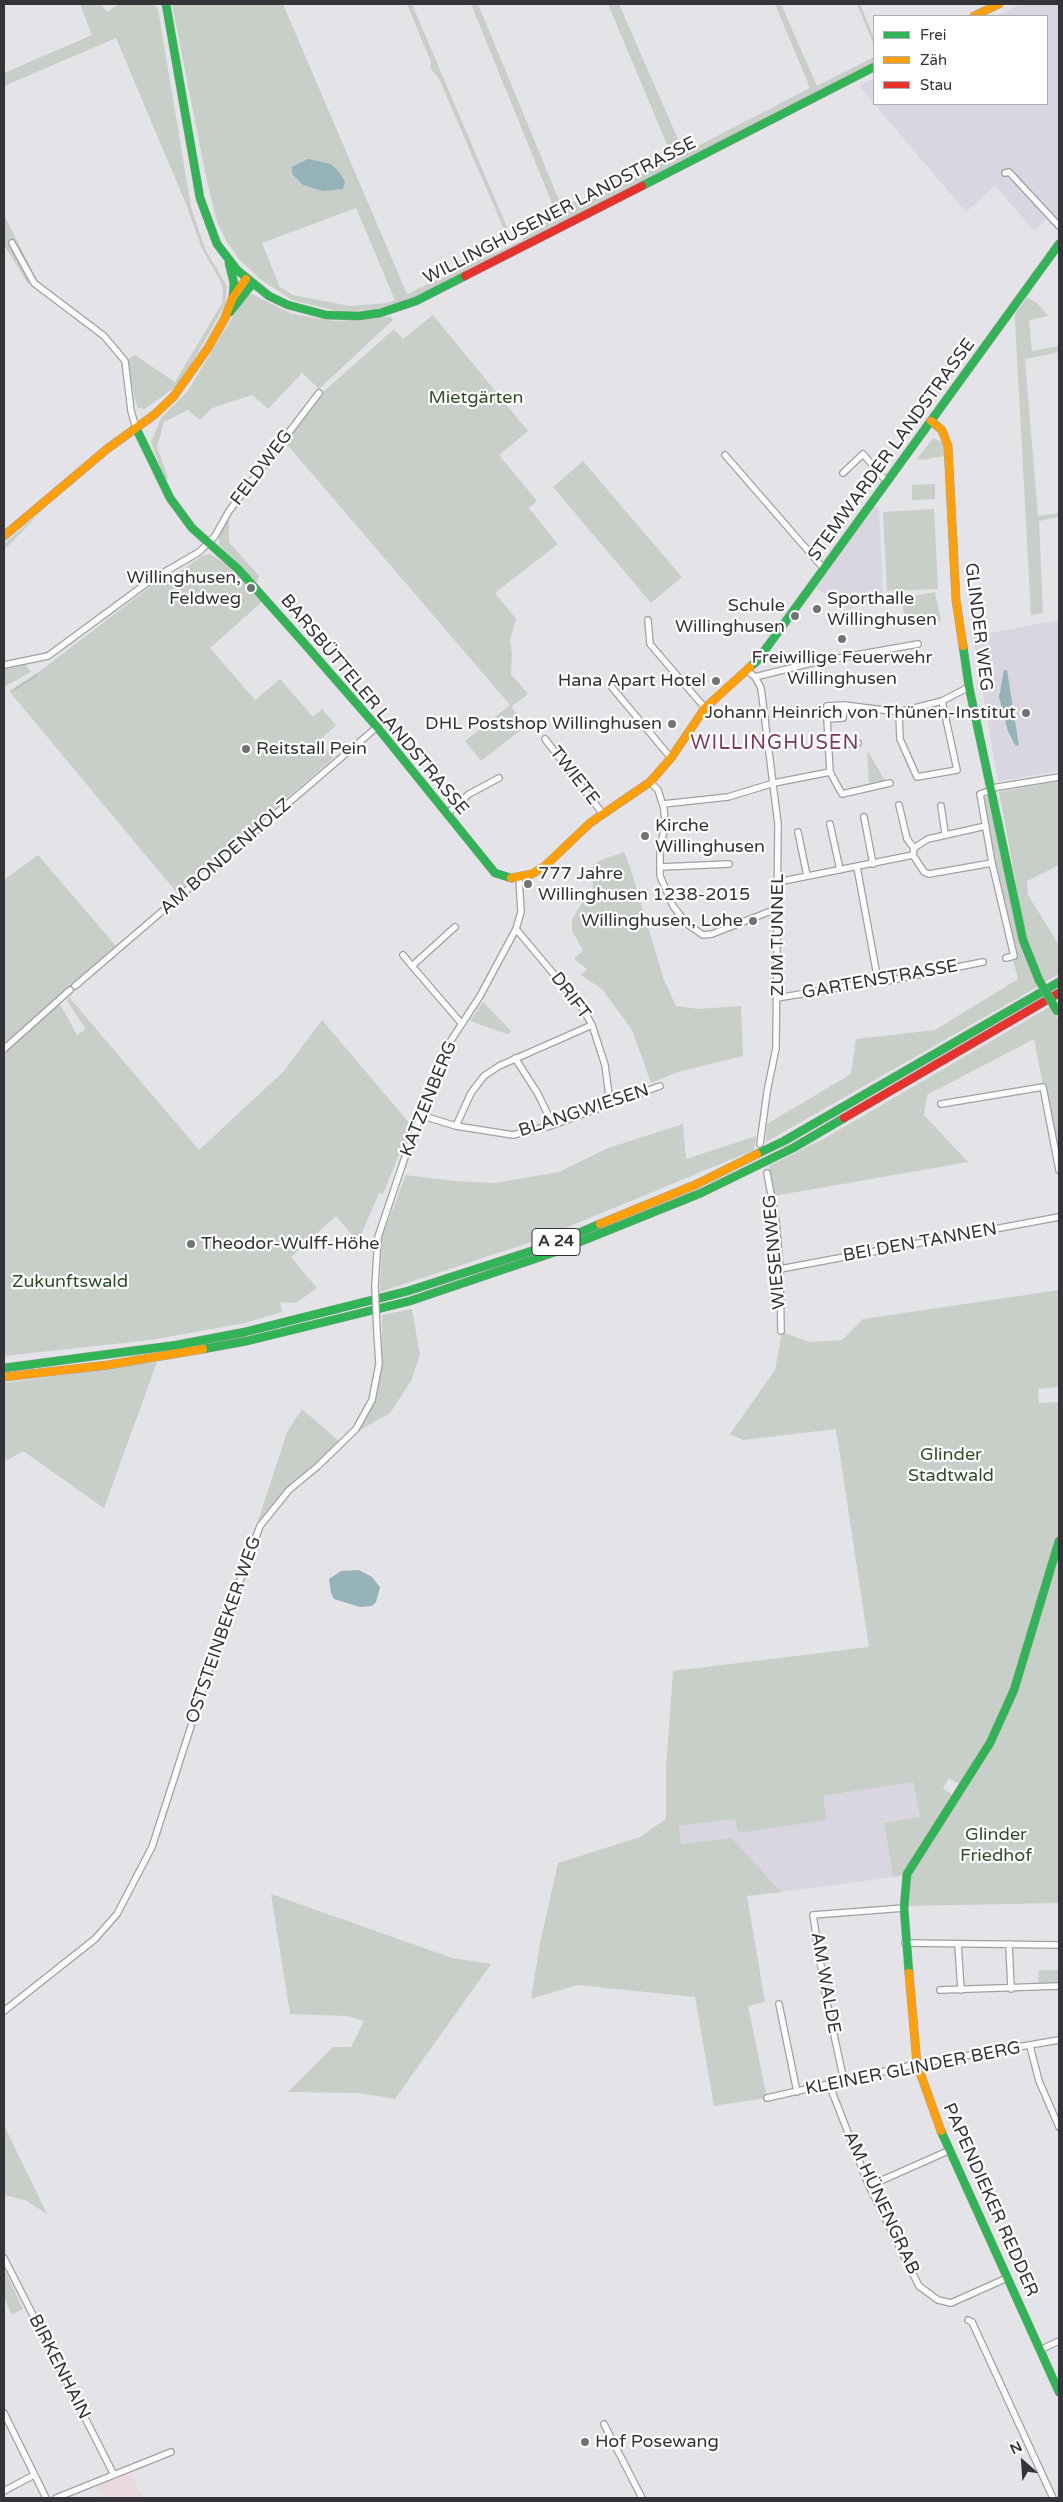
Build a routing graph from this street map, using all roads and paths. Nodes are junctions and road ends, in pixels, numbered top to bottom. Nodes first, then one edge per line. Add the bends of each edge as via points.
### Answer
1 (166, 4) edge
2 (999, 4) edge
3 (976, 15) edge
4 (873, 68) edge
5 (1005, 173) dead end
6 (1059, 226) edge
7 (12, 243) dead end
8 (1059, 244) edge
9 (228, 261) junction
10 (249, 282) junction
11 (246, 293) junction
12 (268, 296) junction
13 (232, 300) junction
14 (225, 318) junction
15 (319, 393) dead end
16 (931, 421) junction
17 (136, 428) junction
18 (725, 455) dead end
19 (842, 473) dead end
20 (887, 482) junction
21 (4, 536) edge
22 (208, 544) junction
23 (824, 569) junction
24 (648, 620) dead end
25 (918, 644) dead end
26 (4, 664) edge
27 (748, 671) junction
28 (755, 677) junction
29 (610, 685) dead end
30 (969, 687) junction
31 (942, 701) junction
32 (844, 705) junction
33 (705, 708) junction
34 (899, 712) junction
35 (827, 719) junction
36 (376, 727) junction
37 (545, 739) dead end
38 (858, 744) dead end
39 (829, 746) junction
40 (670, 758) junction
41 (830, 772) junction
42 (1059, 777) edge
43 (499, 778) dead end
44 (650, 782) junction
45 (774, 783) junction
46 (890, 783) dead end
47 (992, 789) junction
48 (663, 804) junction
49 (899, 804) dead end
50 (941, 806) dead end
51 (447, 814) junction
52 (603, 814) junction
53 (864, 817) dead end
54 (830, 824) dead end
55 (986, 826) junction
56 (798, 832) dead end
57 (945, 834) junction
58 (914, 848) junction
59 (913, 855) junction
60 (992, 863) junction
61 (729, 864) dead end
62 (873, 864) junction
63 (660, 867) junction
64 (857, 867) junction
65 (840, 870) junction
66 (807, 876) junction
67 (519, 878) junction
68 (778, 882) junction
69 (776, 909) junction
70 (455, 927) dead end
71 (516, 929) junction
72 (403, 956) dead end
73 (1006, 958) dead end
74 (983, 962) dead end
75 (412, 966) junction
76 (878, 981) junction
77 (1059, 982) edge
78 (1059, 992) edge
79 (777, 998) junction
80 (1058, 1013) edge
81 (462, 1024) junction
82 (592, 1025) junction
83 (4, 1049) edge
84 (515, 1058) junction
85 (660, 1086) dead end
86 (610, 1104) junction
87 (941, 1104) dead end
88 (420, 1115) junction
89 (553, 1125) junction
90 (456, 1126) junction
91 (760, 1144) dead end
92 (1059, 1170) edge
93 (767, 1173) dead end
94 (1059, 1217) edge
95 (780, 1269) junction
96 (781, 1331) dead end
97 (377, 1332) joint
98 (4, 1368) edge
99 (4, 1377) edge
100 (1059, 1541) edge
101 (904, 1908) junction
102 (905, 1944) junction
103 (958, 1944) junction
104 (1009, 1944) junction
105 (1059, 1945) edge
106 (1059, 1986) edge
107 (1011, 1989) junction
108 (940, 1990) dead end
109 (961, 1990) junction
110 (778, 2004) dead end
111 (4, 2011) edge
112 (1059, 2040) edge
113 (1030, 2046) junction
114 (917, 2064) junction
115 (844, 2081) junction
116 (829, 2084) junction
117 (797, 2092) junction
118 (767, 2098) dead end
119 (1059, 2127) edge
120 (948, 2151) junction
121 (869, 2186) junction
122 (4, 2258) edge
123 (1007, 2278) junction
124 (968, 2320) dead end
125 (1059, 2341) edge
126 (1040, 2350) junction
127 (1059, 2392) edge
128 (4, 2413) edge
129 (604, 2424) dead end
130 (171, 2452) dead end
131 (34, 2475) junction
132 (114, 2475) junction
133 (4, 2491) edge
134 (46, 2498) edge
135 (56, 2498) edge
136 (642, 2498) edge
137 (1053, 2498) edge

1 - 9 main road via 202,207
2 - 3 main road
4 - 12 main road, WILLINGHUSENER LANDSTRASSE via 416,301 380,313 336,316 298,309
5 - 6 street via 1010,172
7 - 17 street via 34,283 104,336 125,361
8 - 16 main road, STEMWARDER LANDSTRASSE
9 - 10 main road, WILLINGHUSENER LANDSTRASSE
9 - 13 main road via 234,282
10 - 11 main road
10 - 12 main road, WILLINGHUSENER LANDSTRASSE
10 - 13 main road
11 - 12 main road via 253,291
11 - 14 main road
13 - 14 main road
14 - 17 main road via 190,377 166,404
15 - 22 street, FELDWEG via 229,511
16 - 20 main road, STEMWARDER LANDSTRASSE
16 - 30 main road, GLINDER WEG via 942,430 948,446 956,600
17 - 21 main road
17 - 22 main road, BARSBÜTTELER LANDSTRASSE via 170,498
18 - 23 street
19 - 20 street via 862,454
20 - 23 main road, STEMWARDER LANDSTRASSE
22 - 26 street via 151,580 48,656
22 - 36 main road, BARSBÜTTELER LANDSTRASSE via 254,586
23 - 27 main road, STEMWARDER LANDSTRASSE
24 - 33 street via 650,644
25 - 28 street via 811,663
27 - 28 street
27 - 33 main road, STEMWARDER LANDSTRASSE
28 - 45 street, ZUM TUNNEL via 761,688
29 - 40 street
30 - 31 street
30 - 47 main road, GLINDER WEG
31 - 34 street
31 - 34 street via 957,770 917,777 900,739
32 - 34 street
32 - 35 street via 843,718
32 - 35 street via 827,706
33 - 40 main road, STEMWARDER LANDSTRASSE
35 - 39 street
36 - 51 main road, BARSBÜTTELER LANDSTRASSE
36 - 83 street, AM BONDENHOLZ
37 - 52 street, TWIETE
38 - 39 street
39 - 41 street
40 - 44 main road, STEMWARDER LANDSTRASSE
41 - 45 street
41 - 46 street via 842,794
42 - 47 street
43 - 51 street via 469,794
44 - 48 street via 658,790
44 - 52 main road, STEMWARDER LANDSTRASSE
45 - 48 street via 728,797
45 - 68 street, ZUM TUNNEL
47 - 55 street via 980,794
47 - 80 main road, GLINDER WEG, bridge via 1023,940 1039,980
48 - 63 street
49 - 58 street via 907,839
50 - 57 street
51 - 67 main road, BARSBÜTTELER LANDSTRASSE via 495,873 506,878
52 - 67 main road, STEMWARDER LANDSTRASSE via 576,834 545,866
53 - 62 street
54 - 65 street
55 - 57 street
55 - 60 street
56 - 66 street
57 - 58 street
58 - 59 street
59 - 60 street via 924,872 929,874
59 - 62 street
60 - 73 street via 1014,956
61 - 63 street
62 - 64 street
63 - 69 street via 664,887 673,906 687,924 703,935
64 - 65 street
64 - 76 street
65 - 66 street
66 - 68 street
67 - 71 street, KATZENBERG via 521,912
68 - 69 street, ZUM TUNNEL
69 - 79 street, ZUM TUNNEL
70 - 75 street
71 - 81 street, KATZENBERG
71 - 82 street, DRIFT via 578,1002
72 - 75 street
74 - 76 street, GARTENSTRASSE
75 - 81 street
76 - 79 street, GARTENSTRASSE
77 - 98 main road, A 24 via 784,1141 697,1184 550,1245 408,1291 244,1332 177,1345
78 - 99 main road, A 24 via 793,1148 701,1193 526,1263 410,1300 247,1341 117,1363
79 - 91 street, ZUM TUNNEL via 776,1048
81 - 88 street, KATZENBERG via 448,1045
82 - 84 street
82 - 86 street, DRIFT via 605,1065
84 - 89 street
84 - 90 street via 484,1076 471,1093
85 - 86 street, BLANGWIESEN
86 - 89 street, BLANGWIESEN
87 - 92 street via 1043,1087
88 - 90 street, BLANGWIESEN
88 - 97 street, KATZENBERG, bridge via 378,1237
89 - 90 street, BLANGWIESEN via 513,1135
93 - 95 street, WIESENWEG
94 - 95 street, BEI DEN TANNEN
95 - 96 street, WIESENWEG
97 - 111 street, OSTSTEINBEKER WEG via 379,1364 372,1400 356,1429 289,1490 260,1526 223,1627 152,1847 117,1914 95,1939
100 - 101 main road, PAPENDIEKER REDDER via 1014,1690 990,1743 907,1874
101 - 102 main road, PAPENDIEKER REDDER
101 - 115 street, AM WALDE via 814,1915 826,1998
102 - 103 street
102 - 114 main road, PAPENDIEKER REDDER
103 - 104 street
103 - 109 street
104 - 105 street
104 - 107 street
106 - 107 street
107 - 109 street
108 - 109 street
110 - 117 street
112 - 113 street, KLEINER GLINDER BERG
113 - 114 street, KLEINER GLINDER BERG
113 - 119 street via 1039,2081
114 - 115 street, KLEINER GLINDER BERG
114 - 120 main road, PAPENDIEKER REDDER
115 - 116 street, KLEINER GLINDER BERG
116 - 117 street, KLEINER GLINDER BERG
116 - 121 street, AM HÜNENGRAB
117 - 118 street, KLEINER GLINDER BERG
120 - 121 street
120 - 123 main road, PAPENDIEKER REDDER
121 - 123 street, AM HÜNENGRAB via 919,2286 938,2300 951,2304
122 - 132 street, BIRKENHAIN
123 - 126 main road, PAPENDIEKER REDDER
124 - 137 street via 972,2322
125 - 126 street
126 - 127 main road, PAPENDIEKER REDDER
128 - 131 street
129 - 136 street
130 - 132 street
131 - 133 street
131 - 134 street
132 - 135 street

